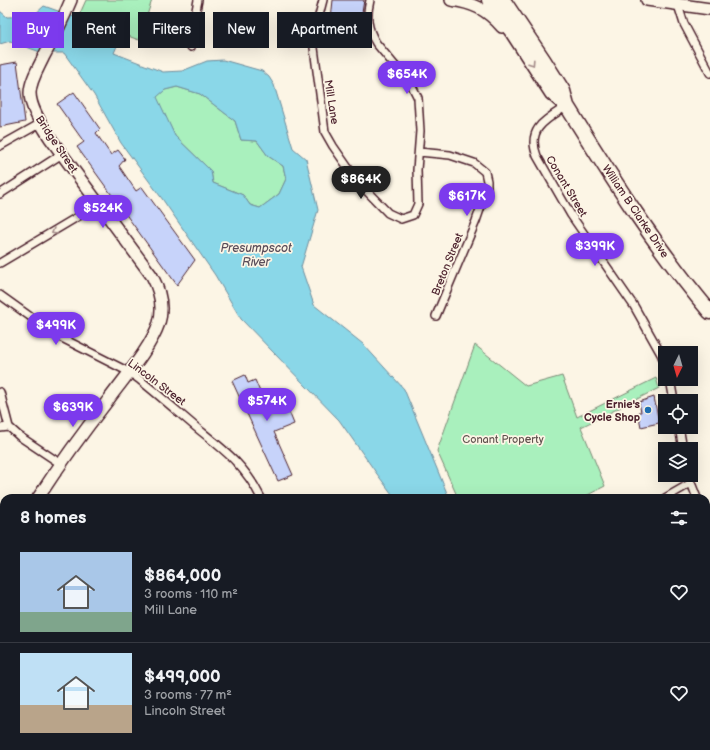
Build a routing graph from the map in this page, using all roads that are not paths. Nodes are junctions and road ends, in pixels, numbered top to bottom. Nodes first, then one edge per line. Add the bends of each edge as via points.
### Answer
1 (71, 0) edge
2 (198, 0) edge
3 (323, 0) edge
4 (370, 0) edge
5 (451, 0) edge
6 (489, 0) edge
7 (502, 0) edge
8 (647, 0) edge
9 (678, 5) junction
10 (710, 9) edge
11 (196, 12) edge
12 (513, 33) junction
13 (710, 73) edge
14 (558, 92) junction
15 (567, 106) junction
16 (41, 123) junction
17 (0, 146) edge
18 (419, 152) junction
19 (62, 154) junction
20 (0, 194) edge
21 (99, 204) junction
22 (0, 263) edge
23 (0, 295) edge
24 (710, 312) edge
25 (436, 316) dead end
26 (658, 349) edge
27 (129, 372) junction
28 (0, 392) edge
29 (9, 427) junction
30 (0, 428) edge
31 (61, 464) junction
32 (691, 483) joint
33 (41, 494) edge
34 (259, 494) edge
35 (672, 494) edge
36 (695, 494) edge

1 - 16 street, Bridge Street via 37,68 30,94
2 - 11 street
3 - 18 street, Mill Lane via 315,31 314,48 325,132 349,171 378,204 394,217 401,219 413,215 418,204
4 - 18 street via 367,13 372,36 412,86 418,98
5 - 12 street via 480,8
6 - 12 highway
7 - 14 highway via 544,61
8 - 9 street
9 - 10 street
9 - 13 street via 684,24
12 -> 14 highway
14 - 15 highway, William B Clarke Drive
15 - 24 highway, William B Clarke Drive via 653,238
15 - 26 street, Conant Street via 539,125 533,140 535,152 571,215 634,306
16 - 17 street
16 - 19 street, Bridge Street
18 - 25 street, Breton Street via 450,156 474,163 485,172 487,181 487,189 476,221
19 - 20 street
19 - 21 street, Bridge Street
21 -> 22 street
21 - 27 street, Bridge Street via 152,276 161,298 159,324
23 - 27 street, Lincoln Street via 56,336
27 - 31 street, Bridge Street
27 - 34 street, Lincoln Street via 217,443 237,462
28 - 29 street
29 - 30 street
29 - 31 street
31 - 33 street, Bridge Street
32 - 35 street
32 - 36 street

